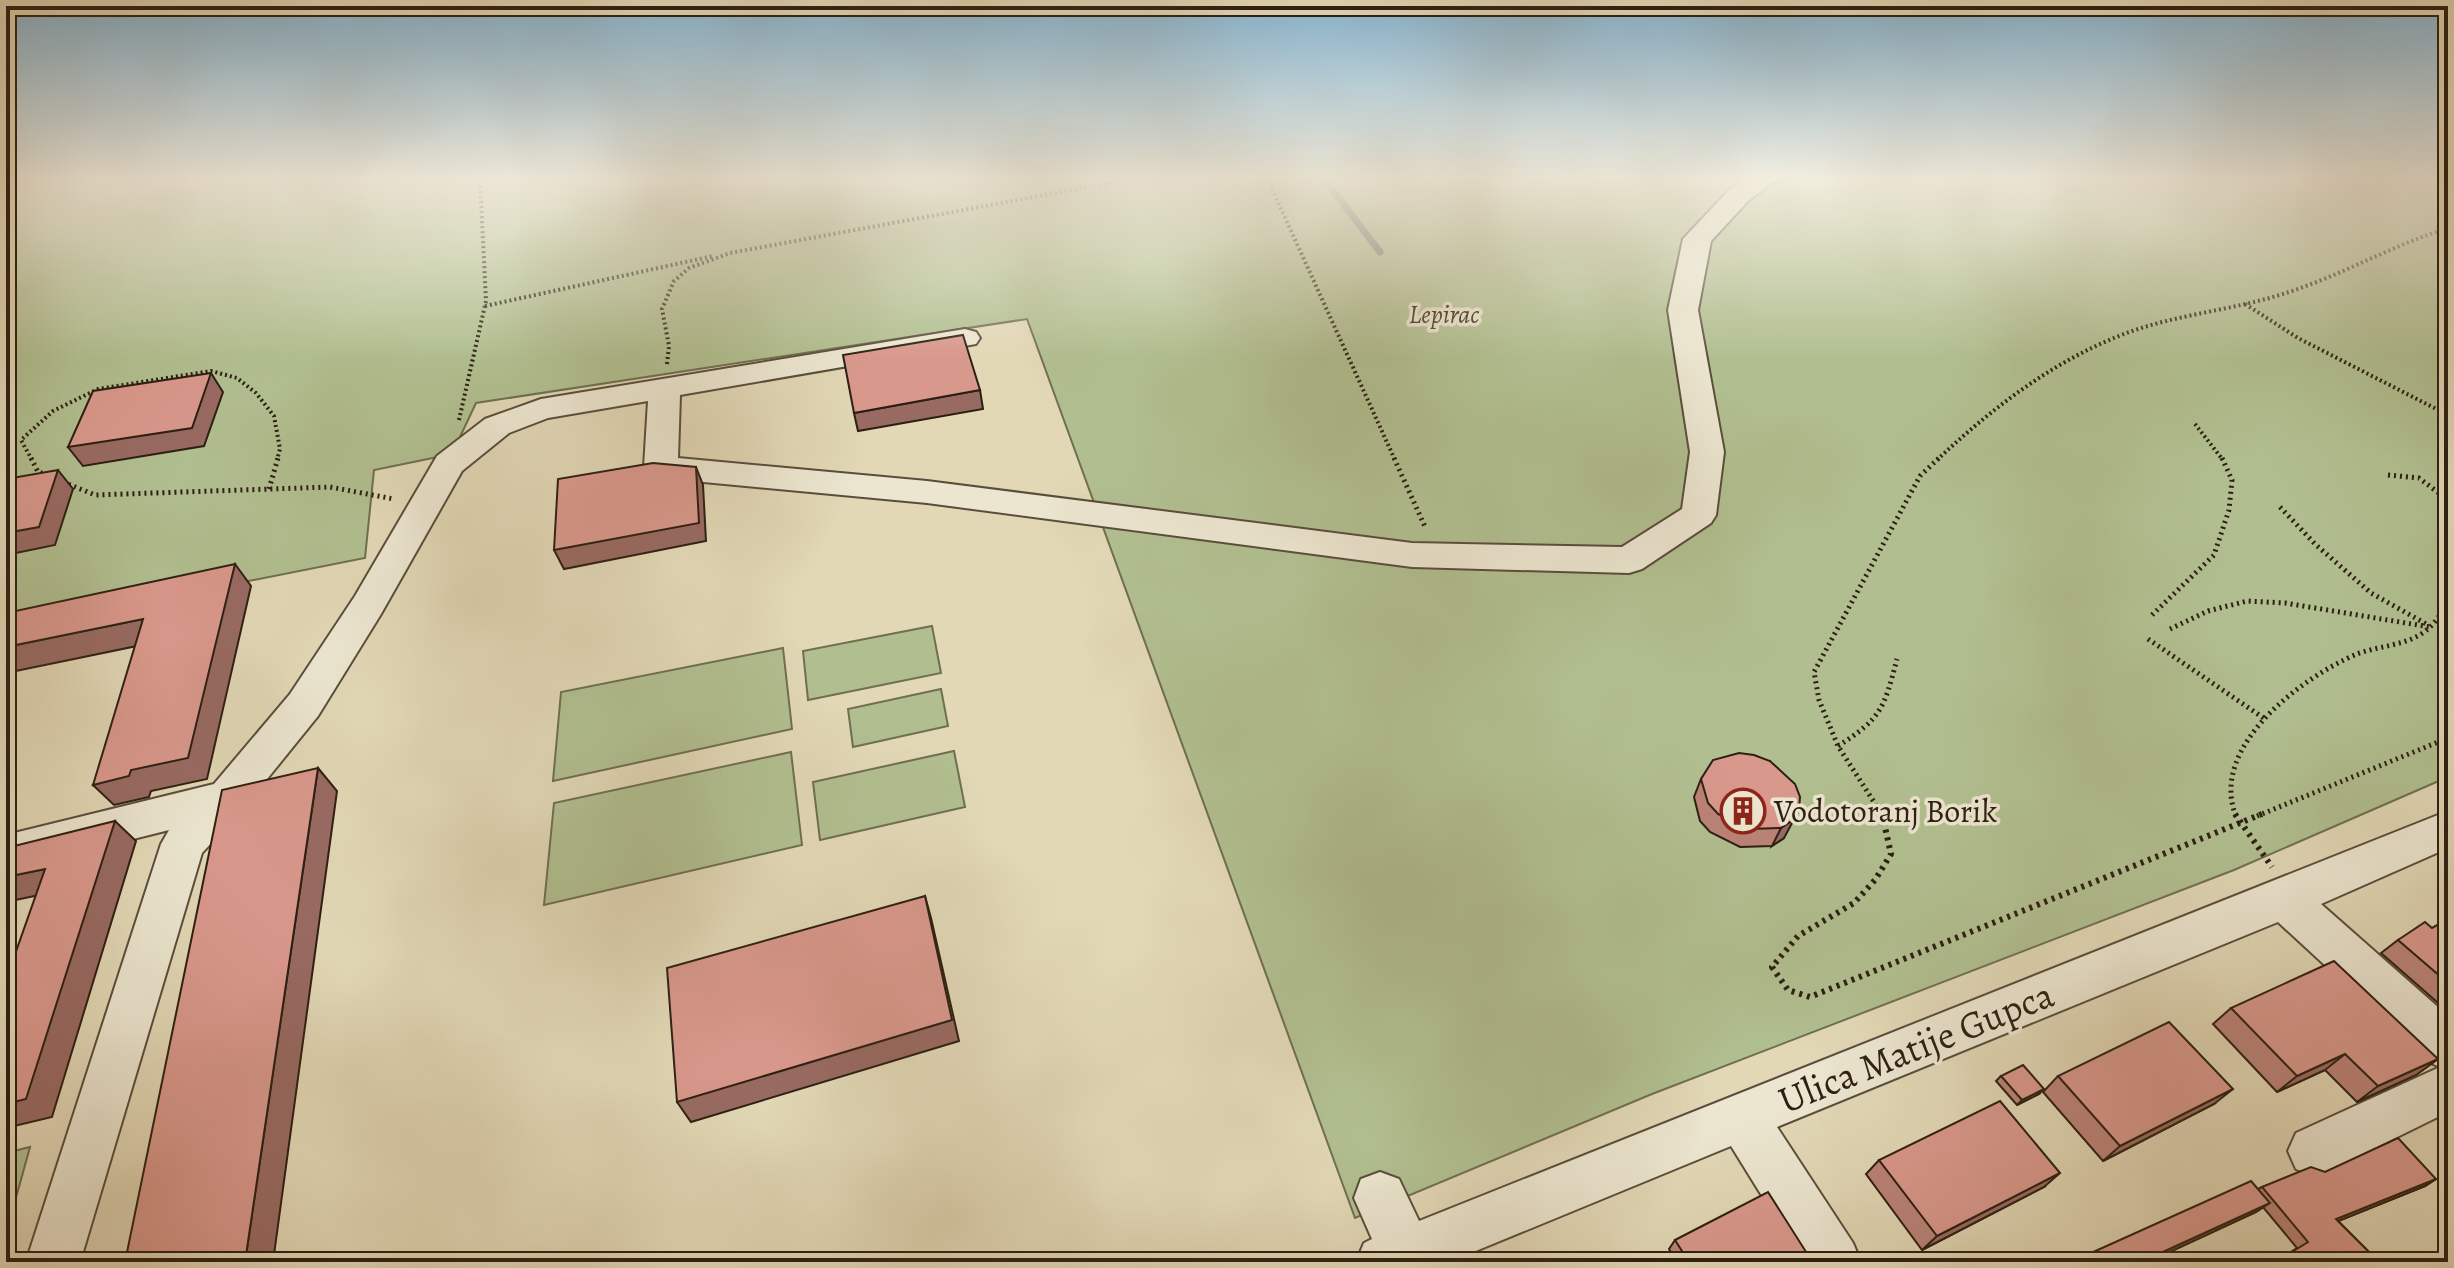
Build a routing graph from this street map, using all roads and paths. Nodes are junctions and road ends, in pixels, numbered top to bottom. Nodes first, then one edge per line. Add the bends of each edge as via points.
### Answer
1 (482, 239) edge
2 (805, 239) edge
3 (1295, 239) edge
4 (1697, 239) edge
5 (2413, 239) edge
6 (730, 253) junction
7 (2244, 303) junction
8 (485, 306) junction
9 (965, 338) edge
10 (664, 389) junction
11 (2448, 415) edge
12 (2195, 424) dead end
13 (449, 464) junction
14 (2388, 475) dead end
15 (269, 489) junction
16 (2448, 489) edge
17 (2440, 491) junction
18 (2448, 500) edge
19 (426, 505) junction
20 (2280, 507) dead end
21 (1438, 556) junction
22 (2448, 601) edge
23 (2152, 615) dead end
24 (2431, 627) junction
25 (2170, 629) dead end
26 (2148, 639) dead end
27 (1897, 659) dead end
28 (2265, 719) junction
29 (2448, 738) edge
30 (1838, 746) junction
31 (227, 798) junction
32 (2241, 822) junction
33 (2448, 829) edge
34 (6, 853) edge
35 (2281, 886) junction
36 (2448, 1047) edge
37 (2448, 1087) edge
38 (1742, 1118) junction
39 (2314, 1151) dead end
40 (1380, 1198) dead end
41 (1400, 1259) edge
42 (53, 1262) edge
43 (1834, 1262) edge

1 - 8 path
2 - 6 path
3 - 21 path
4 - 21 street via 1683,310 1707,452 1699,515 1629,560
5 - 7 path via 2290,292
6 - 8 path
6 - 10 path via 689,268 674,281 662,309 669,346
7 - 11 path via 2323,352
7 - 30 path via 2124,334 2045,373 1968,431 1920,476 1814,672
8 - 13 path
9 - 10 street
10 - 13 street via 541,409 497,426
10 - 21 street via 661,467 927,492
12 - 23 path via 2219,452 2232,480 2229,510 2214,555
13 - 19 street
14 - 17 path via 2419,478
15 - 15 path via 95,495 38,472 21,440 53,411 98,389 211,371 237,378 274,416 280,449
15 - 19 path via 330,487
16 - 17 path
17 - 18 path
19 - 31 street via 304,705
20 - 24 path via 2371,593
22 - 24 path
24 - 25 path via 2247,601
24 - 28 path via 2353,656 2276,706
26 - 28 path
27 - 30 path via 1885,705 1866,728
28 - 32 path via 2242,744 2228,781
29 - 32 path
30 - 32 path via 1882,813 1891,854 1854,903 1798,936 1772,967 1788,990 1810,997
31 - 34 street
31 - 42 street via 183,844
32 - 35 path
33 - 35 street, Ulica Matije Gupca
35 - 36 street
35 - 38 street, Ulica Matije Gupca
37 - 39 street
38 - 41 street, Ulica Matije Gupca
38 - 43 street
40 - 41 street

